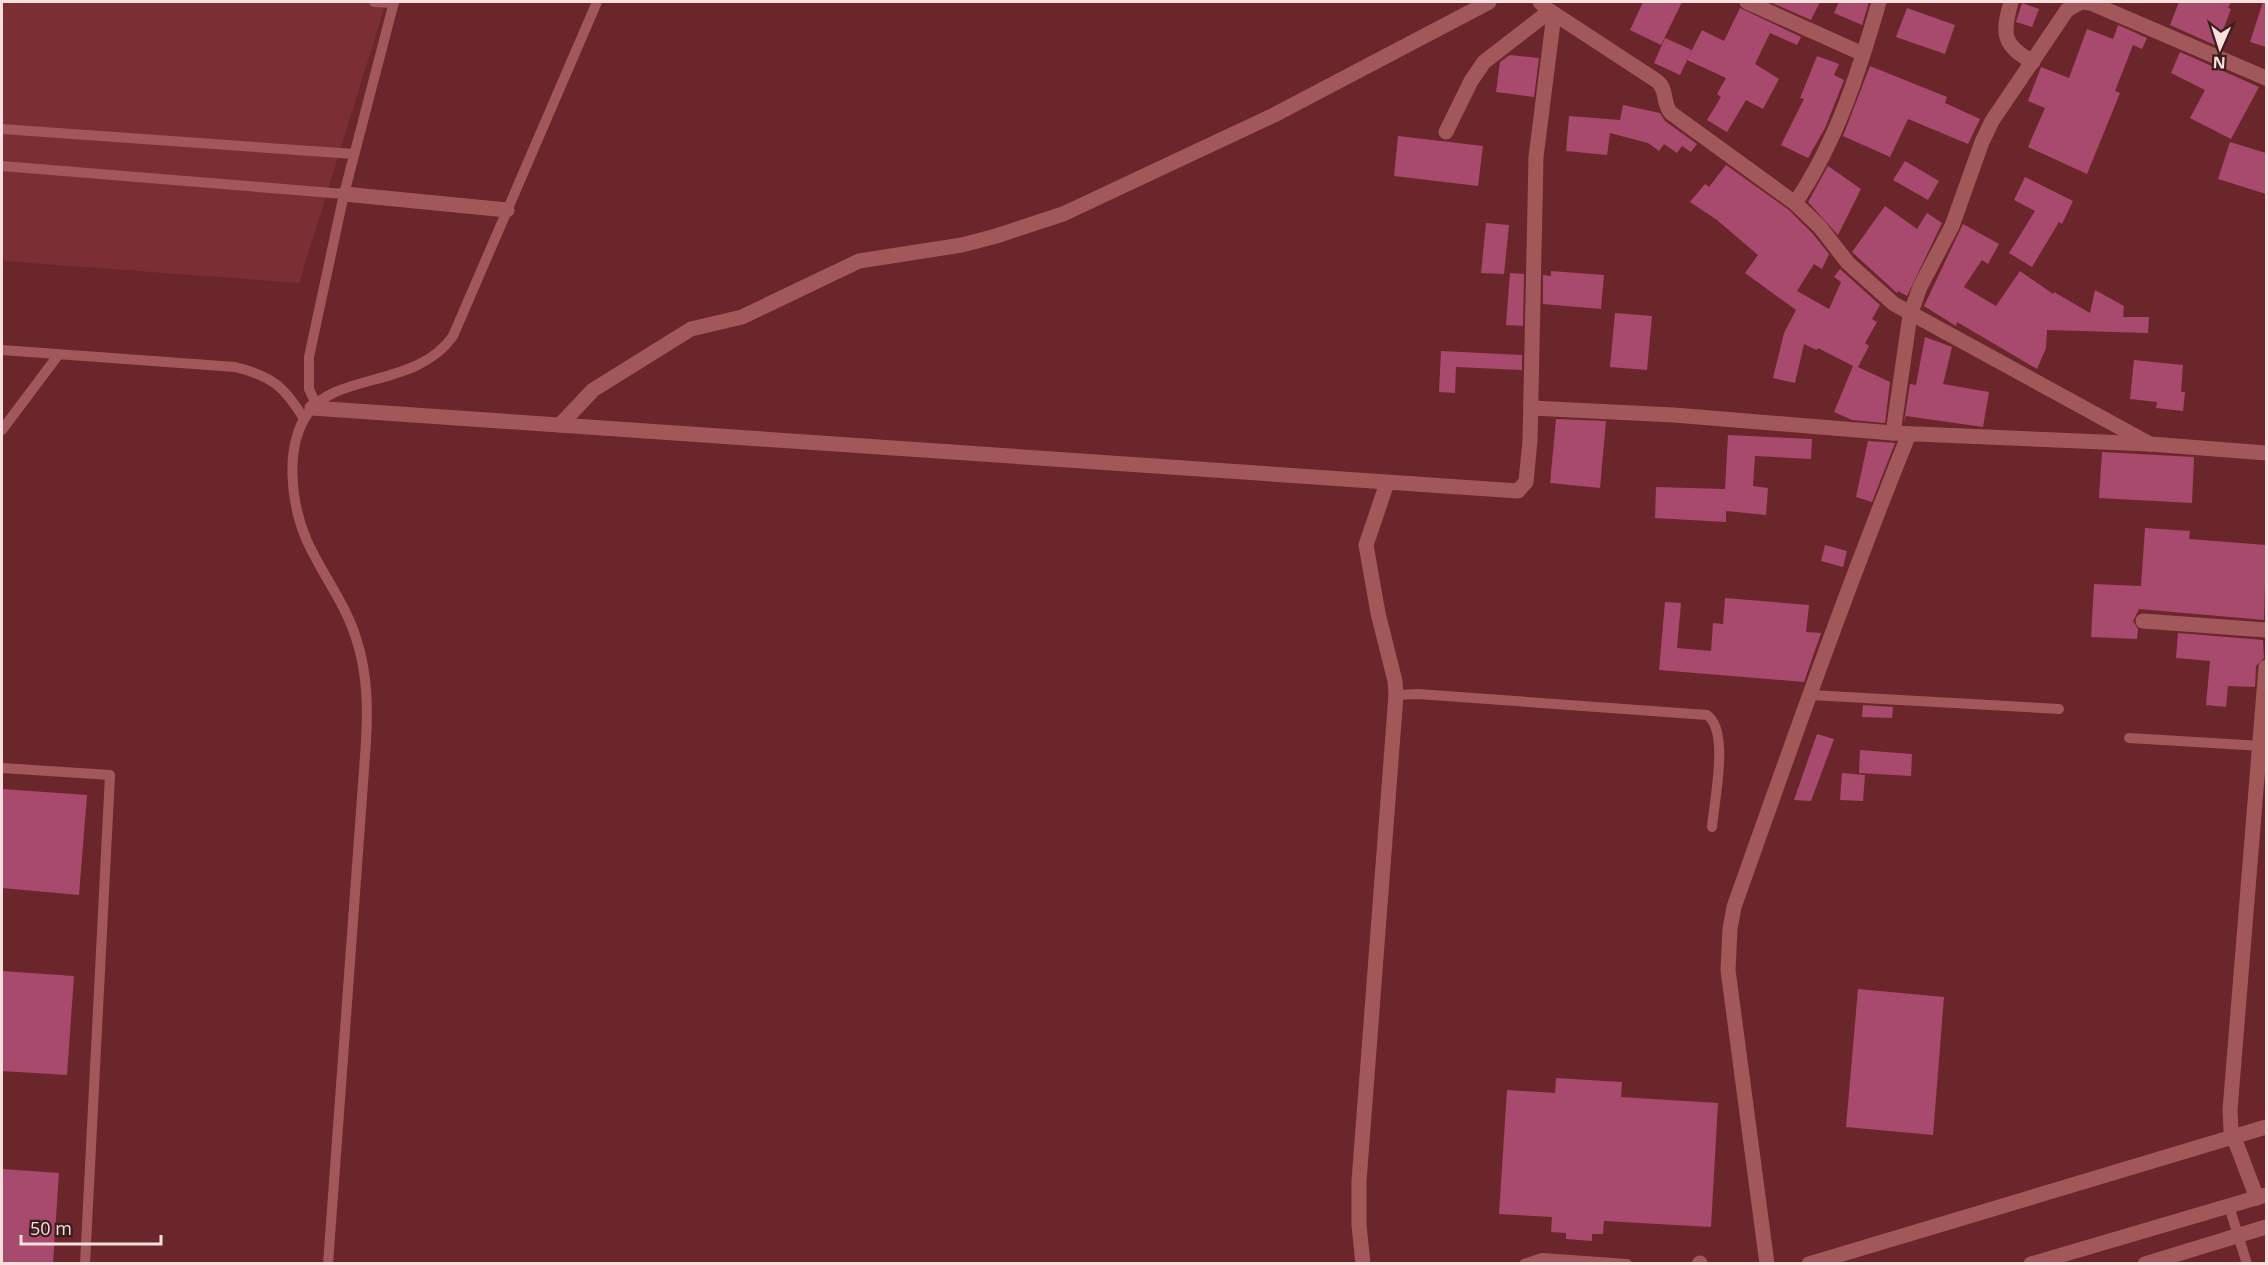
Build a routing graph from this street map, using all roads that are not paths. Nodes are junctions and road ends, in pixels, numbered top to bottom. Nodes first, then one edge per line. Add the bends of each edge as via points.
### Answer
1 (375, 2) edge
2 (394, 2) edge
3 (597, 2) edge
4 (1489, 2) edge
5 (1747, 2) edge
6 (1879, 2) edge
7 (2011, 2) edge
8 (1548, 9) edge
9 (1863, 54) junction
10 (2033, 62) junction
11 (2266, 78) edge
12 (2, 129) edge
13 (1446, 132) dead end
14 (354, 154) junction
15 (2, 166) edge
16 (344, 194) junction
17 (1795, 203) junction
18 (507, 210) junction
19 (1910, 315) junction
20 (2, 350) edge
21 (59, 354) junction
22 (1532, 408) junction
23 (311, 411) junction
24 (560, 425) junction
25 (2, 430) edge
26 (1893, 433) junction
27 (1909, 434) junction
28 (2150, 444) junction
29 (2266, 453) edge
30 (1387, 483) junction
31 (2142, 621) dead end
32 (2266, 630) edge
33 (2266, 667) edge
34 (1812, 695) junction
35 (1396, 696) junction
36 (2059, 709) dead end
37 (2129, 738) dead end
38 (2264, 746) edge
39 (2, 768) edge
40 (1712, 827) dead end
41 (2266, 1127) edge
42 (2235, 1137) junction
43 (2262, 1196) edge
44 (2229, 1206) junction
45 (2266, 1227) edge
46 (2238, 1236) junction
47 (85, 1263) edge
48 (328, 1263) edge
49 (1363, 1263) edge
50 (1524, 1263) edge
51 (1627, 1263) edge
52 (1767, 1263) edge
53 (1809, 1263) edge
54 (2031, 1263) edge
55 (2145, 1263) edge
56 (2247, 1263) edge

1 - 2 lane
2 - 14 lane
3 - 18 lane
4 - 24 street via 1275,115 1063,214 962,245 859,261 742,316 691,329 593,390
5 - 9 street
6 - 9 street
7 - 10 street via 2005,25 2007,39 2016,53
8 - 13 street via 1484,62
8 - 17 street via 1657,81 1665,91 1671,113
8 - 22 street via 1536,157
9 - 17 street via 1833,137
10 - 11 street via 2067,10 2081,2
10 - 19 street via 1987,132 1952,226
12 - 14 lane
14 - 16 lane
15 - 16 lane
16 - 18 street
16 - 23 lane via 309,357
17 - 19 street via 1848,263
18 - 23 lane via 445,348 404,372 338,392
19 - 26 street
19 - 28 street
20 - 21 lane
21 - 23 lane via 254,371 271,379
21 - 25 lane
22 - 26 street
22 - 30 street via 1528,473 1522,489
23 - 24 street
23 - 48 lane via 294,445 300,524 356,636 367,690 366,756
24 - 30 street
26 - 27 street
27 - 28 street
27 - 34 street via 1851,580
28 - 29 street
30 - 35 street via 1368,534 1366,556
31 - 32 street
33 - 38 street
34 - 36 lane
34 - 52 street via 1734,908 1728,951
35 - 40 lane via 1418,694 1707,715 1717,725 1719,748
35 - 49 street via 1359,1181
37 - 38 lane
38 - 42 street via 2230,1110
39 - 47 lane via 110,775
41 - 42 street
42 - 43 street
42 - 53 street
43 - 44 street
44 - 46 lane
44 - 54 street
45 - 46 street
46 - 55 street
46 - 56 lane
50 - 51 lane via 1542,1258

